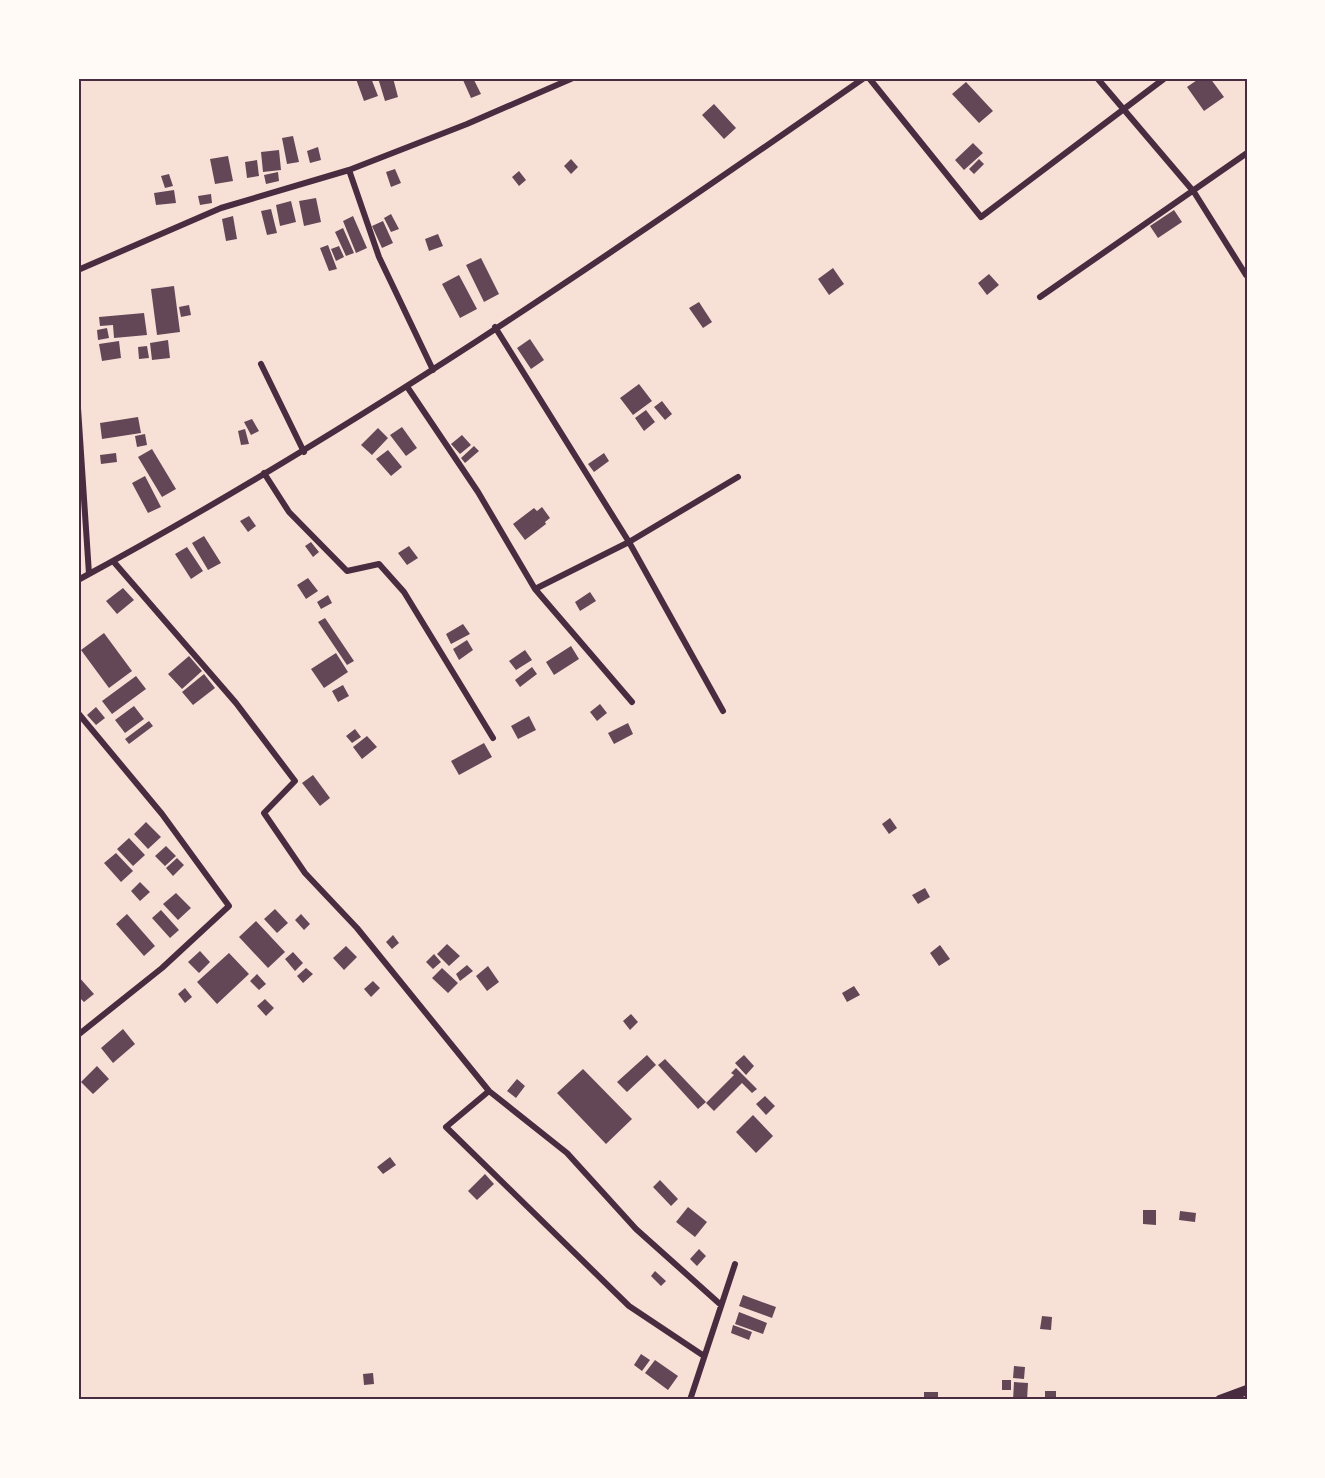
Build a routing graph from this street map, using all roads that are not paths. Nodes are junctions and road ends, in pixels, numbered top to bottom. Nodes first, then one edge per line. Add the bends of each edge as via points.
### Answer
1 (573, 78) edge
2 (864, 78) edge
3 (869, 78) edge
4 (1097, 78) edge
5 (1165, 78) edge
6 (1124, 108) junction
7 (1247, 153) edge
8 (349, 171) junction
9 (1194, 192) junction
10 (78, 270) edge
11 (1246, 275) edge
12 (1040, 297) dead end
13 (495, 327) junction
14 (261, 364) dead end
15 (434, 370) junction
16 (408, 388) junction
17 (78, 408) edge
18 (304, 452) junction
19 (264, 473) junction
20 (738, 477) dead end
21 (629, 542) junction
22 (113, 561) junction
23 (89, 574) junction
24 (78, 580) edge
25 (535, 589) junction
26 (632, 702) dead end
27 (723, 711) dead end
28 (78, 713) edge
29 (493, 738) dead end
30 (78, 1035) edge
31 (489, 1090) junction
32 (735, 1264) dead end
33 (721, 1305) junction
34 (704, 1356) junction
35 (1247, 1390) edge
36 (690, 1400) edge
37 (1220, 1400) edge

1 - 8 street
2 - 13 street via 663,219
3 - 6 street via 981,217
4 - 6 street
5 - 6 street
6 - 9 street
7 - 9 street
8 - 10 street via 221,208
8 - 15 street via 379,257
9 - 11 street
9 - 12 street
13 - 15 street
13 - 21 street
14 - 18 street
15 - 16 street
16 - 18 street
16 - 25 street via 478,492
17 - 23 street
18 - 19 street
19 - 22 street
19 - 29 street via 289,512 347,571 379,564 404,592
20 - 21 street
21 - 25 street
21 - 27 street
22 - 23 street
22 - 31 street via 236,703 296,781 264,813 305,873 357,928
23 - 24 street
25 - 26 street
28 - 30 street via 162,814 229,906 162,968
31 - 33 street via 567,1153 636,1229
31 - 34 street via 446,1127 629,1306
32 - 33 street
33 - 34 street
34 - 36 street
35 - 37 street

